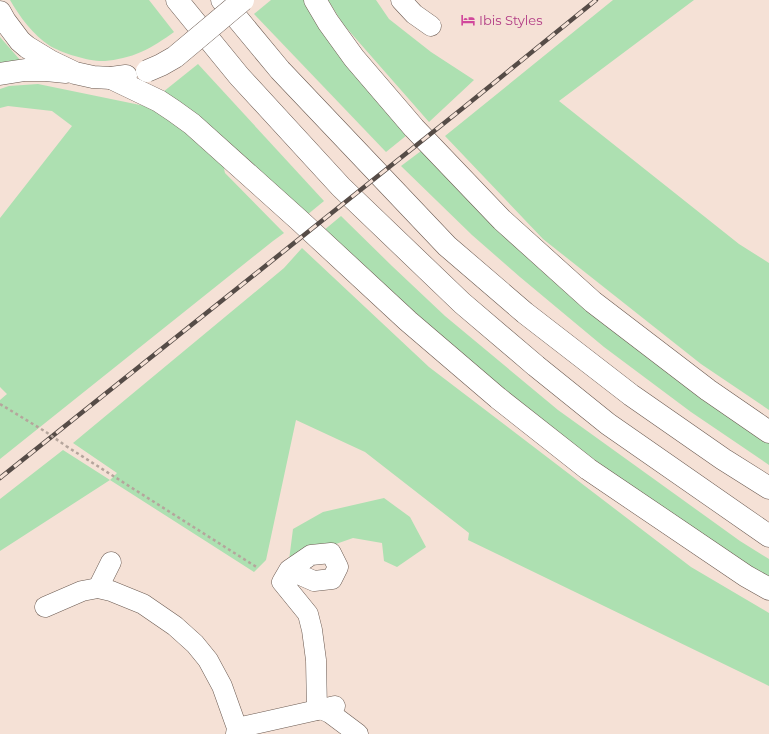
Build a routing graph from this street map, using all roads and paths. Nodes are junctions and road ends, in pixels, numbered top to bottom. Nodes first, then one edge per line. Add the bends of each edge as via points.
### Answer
1 (177, 0) edge
2 (222, 0) edge
3 (243, 0) edge
4 (315, 0) edge
5 (401, 0) edge
6 (0, 12) edge
7 (431, 26) dead end
8 (75, 73) junction
9 (0, 74) edge
10 (111, 78) junction
11 (0, 404) edge
12 (769, 432) edge
13 (769, 488) edge
14 (769, 536) edge
15 (111, 562) dead end
16 (258, 568) dead end
17 (289, 570) dead end
18 (98, 588) junction
19 (769, 589) edge
20 (45, 607) dead end
21 (325, 708) junction
22 (237, 731) edge
23 (358, 734) edge

1 - 14 highway via 239,76 342,186 462,303 608,424
2 - 13 highway via 280,70 447,246 525,313 631,395
3 - 10 highway, bridge via 175,57 147,71
4 - 12 highway via 354,58 414,128 502,220 593,302 708,390
5 - 7 street via 414,14
6 - 8 highway via 14,34 27,47
8 - 9 highway via 25,70
8 - 10 highway
10 - 19 highway via 159,101 192,124 408,321 576,460
11 - 16 path, bridge
15 - 18 street
17 - 21 street via 282,582 308,614
18 - 20 street via 82,591
18 - 22 street via 143,604 175,626 195,644 208,660 222,686
21 - 22 street
21 - 23 street

